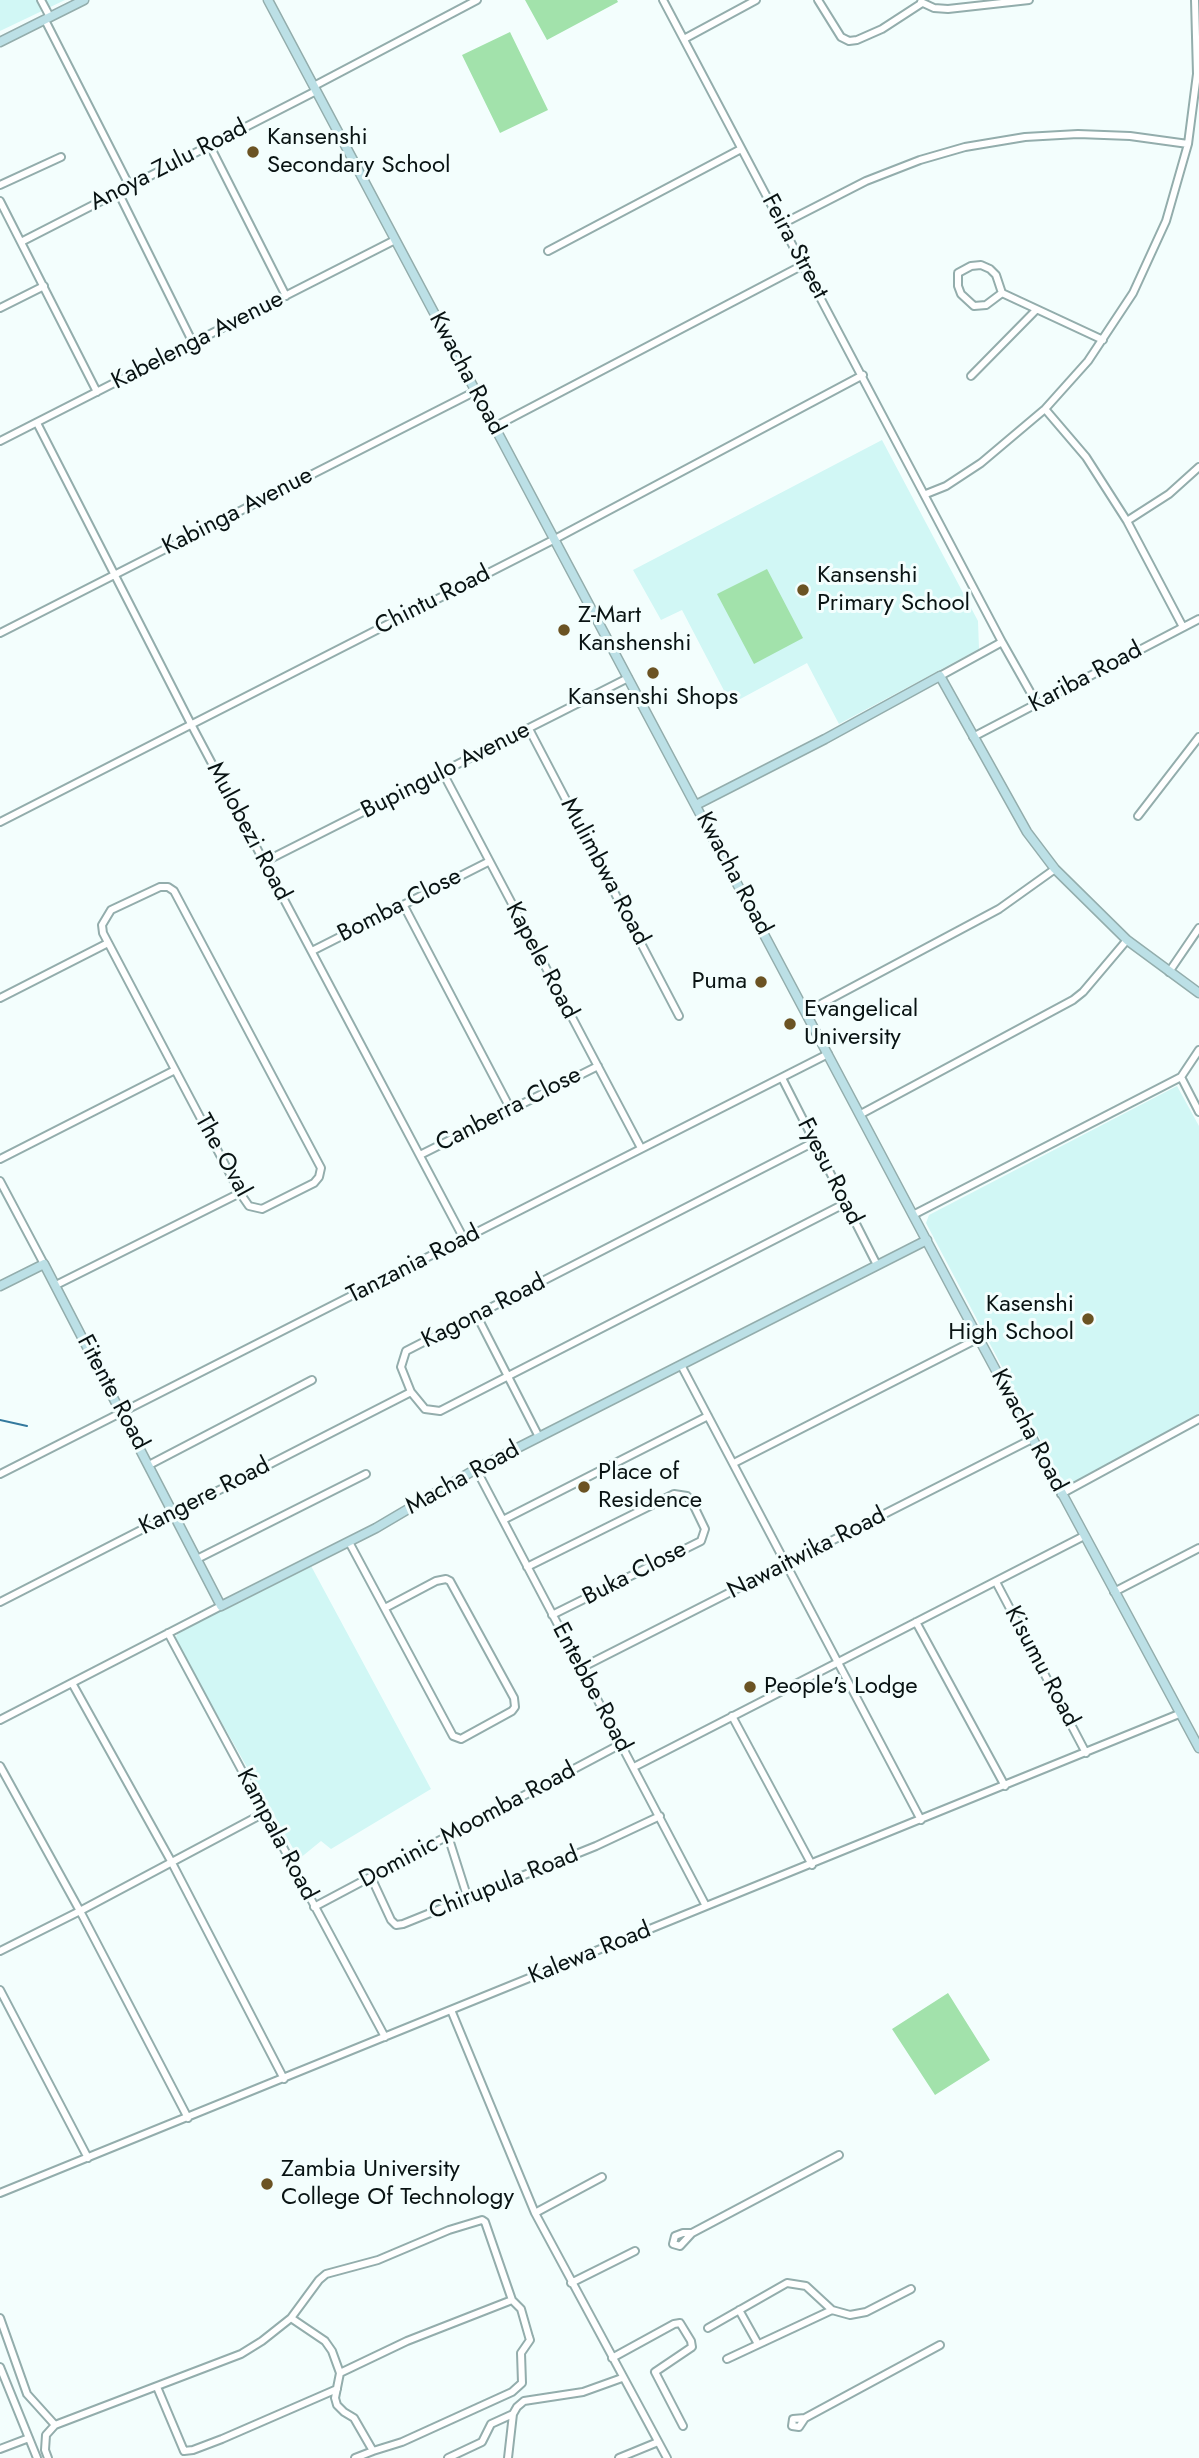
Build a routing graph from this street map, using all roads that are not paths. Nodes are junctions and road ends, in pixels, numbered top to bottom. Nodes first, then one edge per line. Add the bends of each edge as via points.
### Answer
1 (41, 0) edge
2 (84, 0) edge
3 (268, 0) edge
4 (477, 0) edge
5 (663, 0) edge
6 (756, 0) edge
7 (818, 0) edge
8 (1030, 0) edge
9 (1195, 0) edge
10 (921, 2) edge
11 (48, 19) junction
12 (684, 39) junction
13 (0, 42) edge
14 (315, 89) junction
15 (1188, 144) junction
16 (210, 146) junction
17 (741, 149) junction
18 (61, 157) dead end
19 (0, 186) edge
20 (129, 186) junction
21 (118, 192) junction
22 (0, 201) edge
23 (782, 223) junction
24 (396, 240) junction
25 (21, 242) junction
26 (548, 251) dead end
27 (803, 265) junction
28 (44, 286) junction
29 (1003, 293) junction
30 (286, 296) junction
31 (0, 308) edge
32 (1036, 310) junction
33 (1103, 340) junction
34 (193, 344) junction
35 (863, 376) junction
36 (971, 376) dead end
37 (476, 391) junction
38 (97, 392) junction
39 (1045, 409) junction
40 (37, 423) junction
41 (494, 427) junction
42 (0, 441) edge
43 (1199, 467) edge
44 (926, 494) junction
45 (1128, 521) junction
46 (555, 539) junction
47 (114, 575) junction
48 (1199, 618) edge
49 (1183, 627) junction
50 (0, 633) edge
51 (1002, 642) junction
52 (940, 676) junction
53 (628, 678) junction
54 (1037, 704) junction
55 (191, 724) junction
56 (529, 729) junction
57 (973, 737) junction
58 (1199, 737) edge
59 (443, 773) junction
60 (696, 805) junction
61 (1138, 816) dead end
62 (0, 822) edge
63 (264, 862) junction
64 (488, 862) junction
65 (1055, 869) junction
66 (404, 906) junction
67 (1199, 928) edge
68 (1127, 940) junction
69 (108, 943) junction
70 (312, 951) junction
71 (1169, 972) junction
72 (1199, 993) edge
73 (0, 998) edge
74 (806, 1012) junction
75 (679, 1016) dead end
76 (1199, 1050) edge
77 (828, 1054) junction
78 (597, 1066) junction
79 (175, 1070) junction
80 (1181, 1077) junction
81 (782, 1078) junction
82 (510, 1108) junction
83 (1199, 1112) edge
84 (860, 1114) junction
85 (814, 1142) junction
86 (641, 1148) junction
87 (420, 1155) junction
88 (0, 1159) edge
89 (0, 1181) edge
90 (240, 1193) junction
91 (845, 1204) junction
92 (913, 1215) junction
93 (464, 1239) junction
94 (927, 1240) junction
95 (44, 1264) junction
96 (877, 1265) junction
97 (0, 1286) edge
98 (55, 1286) junction
99 (477, 1315) junction
100 (979, 1338) junction
101 (681, 1365) junction
102 (508, 1376) junction
103 (312, 1380) dead end
104 (411, 1392) junction
105 (122, 1413) junction
106 (708, 1416) junction
107 (1199, 1419) edge
108 (539, 1437) junction
109 (1032, 1439) junction
110 (734, 1463) junction
111 (149, 1465) junction
112 (476, 1469) junction
113 (0, 1474) edge
114 (366, 1474) dead end
115 (1061, 1494) junction
116 (174, 1513) junction
117 (503, 1520) junction
118 (1084, 1536) junction
119 (349, 1542) junction
120 (1199, 1548) edge
121 (197, 1559) junction
122 (787, 1565) junction
123 (527, 1567) junction
124 (996, 1582) junction
125 (1114, 1592) junction
126 (0, 1602) edge
127 (221, 1606) junction
128 (385, 1608) junction
129 (552, 1615) junction
130 (916, 1622) junction
131 (168, 1633) junction
132 (839, 1661) junction
133 (581, 1668) junction
134 (72, 1683) junction
135 (1179, 1714) junction
136 (732, 1716) junction
137 (0, 1720) edge
138 (621, 1744) junction
139 (1199, 1748) edge
140 (1086, 1753) junction
141 (0, 1766) edge
142 (634, 1767) junction
143 (1005, 1786) junction
144 (264, 1813) junction
145 (660, 1816) junction
146 (921, 1820) junction
147 (448, 1836) junction
148 (171, 1861) junction
149 (812, 1865) junction
150 (371, 1877) junction
151 (468, 1899) junction
152 (706, 1906) junction
153 (314, 1907) junction
154 (80, 1911) junction
155 (0, 1951) edge
156 (0, 1990) edge
157 (451, 2010) junction
158 (384, 2037) junction
159 (284, 2079) junction
160 (188, 2118) junction
161 (839, 2155) dead end
162 (88, 2158) junction
163 (602, 2177) dead end
164 (0, 2193) edge
165 (535, 2213) junction
166 (692, 2233) dead end
167 (635, 2251) dead end
168 (571, 2283) junction
169 (911, 2289) dead end
170 (512, 2300) junction
171 (832, 2310) junction
172 (739, 2311) junction
173 (0, 2318) edge
174 (291, 2318) junction
175 (708, 2328) dead end
176 (758, 2344) junction
177 (940, 2345) dead end
178 (612, 2358) junction
179 (727, 2359) dead end
180 (0, 2367) edge
181 (340, 2373) junction
182 (622, 2378) junction
183 (157, 2387) junction
184 (337, 2389) junction
185 (513, 2414) junction
186 (805, 2418) dead end
187 (55, 2426) junction
188 (683, 2426) dead end
189 (29, 2438) junction
190 (658, 2442) junction
191 (0, 2449) edge
192 (373, 2451) junction
193 (37, 2458) edge
194 (48, 2458) edge
195 (355, 2458) edge
196 (448, 2458) edge
197 (508, 2458) edge
198 (619, 2458) edge
199 (667, 2458) edge

1 - 11 street
2 - 11 main road
3 - 14 main road, Kwacha Road
4 - 14 street, Anoya Zulu Road
5 - 12 street, Feira Street
6 - 12 street
7 - 10 street via 841,37 849,41 882,29
8 - 10 street via 948,9
9 - 15 street via 1197,74
11 - 13 main road
11 - 20 street
12 - 17 street, Feira Street
14 - 16 street, Anoya Zulu Road
14 - 24 main road, Kwacha Road
15 - 23 street via 1078,134 965,147 866,181
15 - 33 street via 1154,253
16 - 20 street, Anoya Zulu Road
16 - 30 street
17 - 23 street, Feira Street
17 - 26 street
18 - 19 street
20 - 21 street, Anoya Zulu Road
21 - 25 street, Anoya Zulu Road
21 - 34 street
22 - 25 street
23 - 27 street, Feira Street
24 - 30 street, Kabelenga Avenue
24 - 37 main road, Kwacha Road
25 - 28 street
27 - 35 street, Feira Street
27 - 41 street
28 - 31 street
28 - 38 street
29 - 29 street via 990,269 971,266 958,273 961,293 974,306 986,305
29 - 32 street
30 - 34 street, Kabelenga Avenue
32 - 33 street
32 - 36 street
33 - 39 street
34 - 38 street, Kabelenga Avenue
35 - 44 street, Feira Street
35 - 46 street, Chintu Road
37 - 41 main road, Kwacha Road
37 - 47 street, Kabinga Avenue
38 - 40 street, Kabelenga Avenue
39 - 44 street via 981,463
39 - 45 street via 1086,457
40 - 42 street, Kabelenga Avenue
40 - 47 street, Mulobezi Road
41 - 46 main road, Kwacha Road
43 - 45 street
44 - 51 street, Feira Street
45 - 49 street
46 - 53 main road, Kwacha Road
46 - 55 street, Chintu Road
47 - 50 street, Kabinga Avenue
47 - 55 street, Mulobezi Road
48 - 49 street, Kariba Road
49 - 54 street, Kariba Road
51 - 52 street
51 - 54 street, Feira Street
52 - 57 main road
52 - 60 main road
53 - 56 street, Bupingulo Avenue
53 - 60 main road, Kwacha Road
54 - 57 street, Kariba Road
55 - 62 street, Chintu Road
55 - 63 street, Mulobezi Road
56 - 59 street, Bupingulo Avenue
56 - 75 street, Mulimbwa Road
57 - 65 main road via 1027,832
58 - 61 street
59 - 63 street, Bupingulo Avenue
59 - 64 street, Kapele Road
60 - 74 main road, Kwacha Road
63 - 70 street, Mulobezi Road
64 - 66 street, Bomba Close
64 - 78 street, Kapele Road
65 - 68 main road
65 - 74 street via 999,909
66 - 70 street, Bomba Close
66 - 82 street
67 - 71 street
68 - 71 main road
68 - 84 street via 1073,1000
69 - 73 street
69 - 79 street, The Oval
69 - 90 street, The Oval via 102,925 111,910 160,887 174,891 321,1168 314,1183 262,1209 249,1206
70 - 87 street, Mulobezi Road
71 - 72 main road
74 - 77 main road, Kwacha Road
76 - 80 street
77 - 81 street, Tanzania Road
77 - 84 main road, Kwacha Road
78 - 82 street, Canberra Close
78 - 86 street, Kapele Road
79 - 88 street
79 - 90 street, The Oval
80 - 83 street
80 - 92 street
81 - 85 street, Fyesu Road
81 - 86 street, Tanzania Road
82 - 87 street, Canberra Close
84 - 92 main road, Kwacha Road
85 - 91 street, Fyesu Road
85 - 99 street, Kagona Road
86 - 93 street, Tanzania Road
87 - 93 street, Mulobezi Road
89 - 95 street, Fitente Road
90 - 98 street
91 - 96 street, Fyesu Road
91 - 102 street
92 - 94 main road, Kwacha Road
93 - 105 street, Tanzania Road
94 - 96 main road, Macha Road
94 - 100 main road, Kwacha Road
95 - 97 main road
95 - 98 main road, Fitente Road
96 - 101 main road, Macha Road
98 - 105 main road, Fitente Road
99 - 102 street
99 - 104 street, Kagona Road via 406,1352 401,1367
100 - 109 main road, Kwacha Road
100 - 110 street
101 - 106 street
101 - 108 main road, Macha Road
102 - 104 street via 440,1411 425,1409
102 - 108 street
103 - 111 street
104 - 116 street, Kangere Road
105 - 111 main road, Fitente Road
105 - 113 street, Tanzania Road
106 - 110 street
106 - 117 street
107 - 115 street
108 - 112 main road, Macha Road
109 - 115 main road, Kwacha Road
109 - 122 street, Nawaitwika Road
110 - 122 street
111 - 116 main road, Fitente Road
112 - 117 street, Entebbe Road
112 - 119 main road, Macha Road
114 - 121 street
115 - 118 main road, Kwacha Road
116 - 121 main road, Fitente Road
116 - 126 street, Kangere Road
117 - 123 street, Entebbe Road
118 - 124 street
118 - 125 main road, Kwacha Road
119 - 127 main road, Macha Road
119 - 128 street
120 - 125 street
121 - 127 main road, Fitente Road
122 - 132 street
122 - 133 street, Nawaitwika Road
123 - 129 street, Entebbe Road
123 - 129 street, Buka Close via 674,1494 692,1502 705,1529 702,1541
124 - 130 street
124 - 140 street, Kisumu Road
125 - 135 main road, Kwacha Road
127 - 131 street, Macha Road
128 - 128 street via 436,1581 450,1580 515,1707 461,1739 453,1736
129 - 133 street, Entebbe Road
130 - 132 street
130 - 143 street
131 - 134 street, Macha Road
131 - 144 street, Kampala Road
132 - 136 street
132 - 146 street
133 - 138 street, Entebbe Road
134 - 137 street, Macha Road
134 - 148 street
135 - 139 main road, Kwacha Road
135 - 140 street, Kalewa Road
136 - 142 street
136 - 149 street
138 - 142 street, Entebbe Road
138 - 147 street, Dominic Moomba Road
140 - 143 street, Kalewa Road
141 - 154 street
142 - 145 street, Entebbe Road
143 - 146 street, Kalewa Road
144 - 148 street
144 - 153 street, Kampala Road
145 - 151 street, Chirupula Road
145 - 152 street, Entebbe Road
146 - 149 street, Kalewa Road
147 - 150 street, Dominic Moomba Road
147 - 151 street
148 - 154 street
148 - 159 street
149 - 152 street, Kalewa Road
150 - 151 street, Chirupula Road via 396,1924
150 - 153 street, Dominic Moomba Road
152 - 157 street, Kalewa Road
153 - 158 street, Kampala Road
154 - 155 street
154 - 160 street
156 - 162 street
157 - 158 street, Kalewa Road
157 - 165 street
158 - 159 street, Kalewa Road
159 - 160 street, Kalewa Road
160 - 162 street, Kalewa Road
161 - 166 street
162 - 164 street, Kalewa Road
163 - 165 street
165 - 168 street
167 - 168 street
168 - 178 street
169 - 171 street via 858,2314
170 - 174 street via 485,2222 477,2220 378,2260 327,2274
170 - 181 street
170 - 192 street via 521,2309 530,2340 521,2353 521,2386
171 - 172 street via 812,2291 793,2283
171 - 176 street
172 - 175 street
172 - 176 street
173 - 187 street via 27,2394
174 - 181 street via 325,2341
174 - 183 street via 241,2354
176 - 179 street
177 - 186 street
178 - 182 street
178 - 188 street via 680,2323 692,2347 655,2372
180 - 189 street
181 - 184 street
182 - 185 street via 583,2392 529,2399
182 - 190 street
183 - 184 street via 184,2451 222,2440
183 - 187 street
184 - 192 street via 337,2405 354,2418
185 - 196 street via 491,2424 482,2442
185 - 197 street
187 - 194 street via 46,2435
189 - 191 street
189 - 193 street
190 - 198 street
190 - 199 street
192 - 195 street

